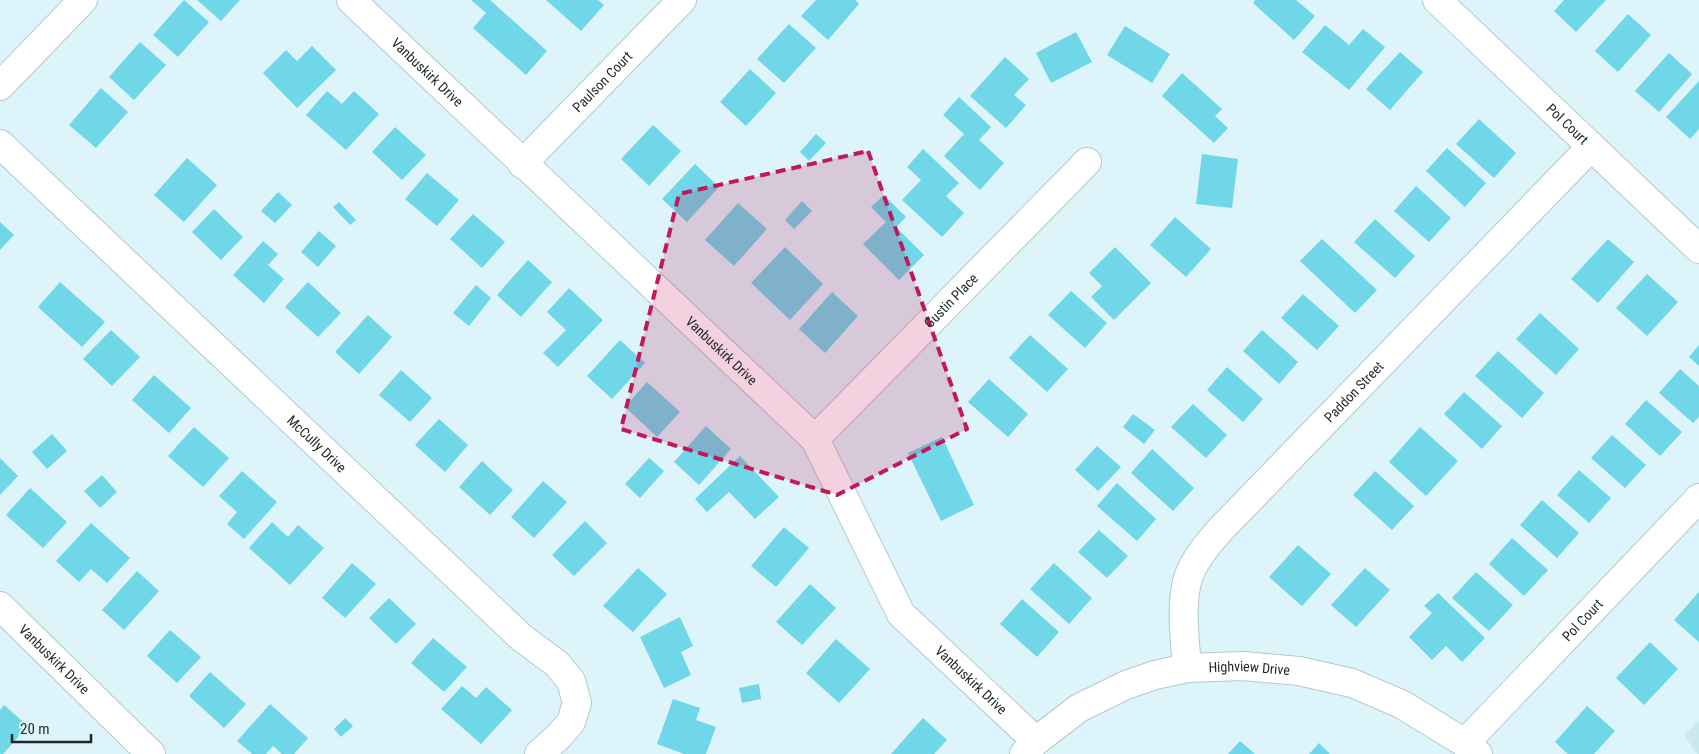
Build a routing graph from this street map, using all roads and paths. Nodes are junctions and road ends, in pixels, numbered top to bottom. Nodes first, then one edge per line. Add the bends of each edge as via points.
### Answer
1 (83, 0) edge
2 (351, 0) edge
3 (682, 0) edge
4 (1437, 0) edge
5 (0, 86) edge
6 (0, 144) edge
7 (1591, 147) junction
8 (1087, 162) dead end
9 (522, 164) junction
10 (1699, 248) edge
11 (815, 439) junction
12 (1699, 498) edge
13 (0, 606) edge
14 (1187, 668) junction
15 (1030, 748) edge
16 (1472, 748) edge
17 (151, 754) edge
18 (539, 754) edge

1 - 5 street
2 - 9 street, Vanbuskirk Drive
3 - 9 street, Paulson Court
4 - 7 street, Pol Court
6 - 18 street, McCully Drive via 515,631 557,664 570,681 577,703 571,722
7 - 10 street, Pol Court
7 - 14 street, Paddon Street via 1202,552 1188,578 1185,602
8 - 11 street, Gustin Place
9 - 11 street, Vanbuskirk Drive
11 - 15 street, Vanbuskirk Drive via 901,614
12 - 16 street, Pol Court
13 - 17 street, Vanbuskirk Drive
14 - 15 street, Highview Drive via 1126,685 1079,708
14 - 16 street, Highview Drive via 1243,666 1299,671 1352,683 1401,704

